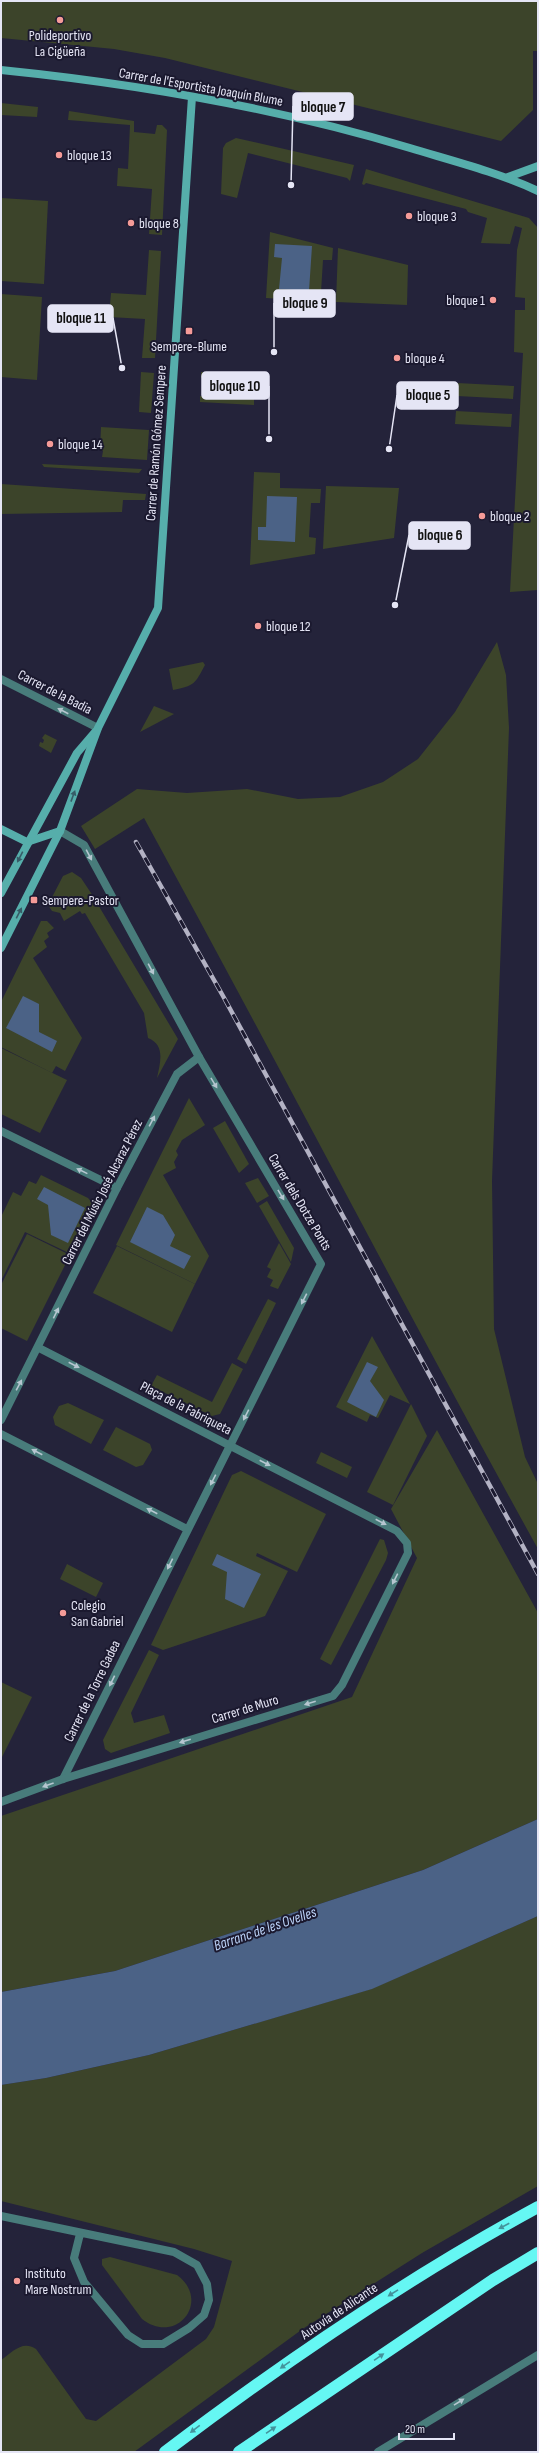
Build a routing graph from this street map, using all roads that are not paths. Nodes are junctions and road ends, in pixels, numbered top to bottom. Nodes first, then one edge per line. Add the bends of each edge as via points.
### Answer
1 (1, 70) edge
2 (192, 97) junction
3 (538, 166) edge
4 (508, 177) junction
5 (538, 191) edge
6 (1, 679) edge
7 (98, 728) junction
8 (1, 829) edge
9 (60, 831) junction
10 (27, 842) junction
11 (1, 893) edge
12 (1, 948) edge
13 (199, 1058) junction
14 (1, 1131) edge
15 (117, 1188) junction
16 (39, 1348) junction
17 (1, 1420) edge
18 (1, 1434) edge
19 (231, 1445) junction
20 (187, 1529) junction
21 (63, 1779) junction
22 (1, 1802) edge
23 (538, 2207) edge
24 (1, 2216) edge
25 (80, 2234) junction
26 (538, 2253) edge
27 (538, 2355) edge
28 (165, 2452) edge
29 (239, 2452) edge
30 (378, 2452) edge

1 - 2 street, Carrer de l'Esportista Joaquín Blume via 58,76
2 - 4 street, Carrer de l'Esportista Joaquín Blume via 339,128
2 - 7 street, Carrer de Ramón Gómez Sempere via 158,608
3 - 4 street
4 - 5 street, Carrer de l'Esportista Joaquín Blume
7 -> 6 street, Carrer de la Badia
9 -> 7 street, Carrer de Ramón Gómez Sempere
7 - 10 street, Carrer de Ramón Gómez Sempere via 77,753
8 - 10 street
9 - 10 street
12 -> 9 street, Carrer de Ramón Gómez Sempere
9 -> 13 street, Carrer dels Dotze Ponts via 84,845
10 -> 11 street, Carrer de Ramón Gómez Sempere
15 -> 13 street, Carrer del Músic José Alcaraz Pérez via 177,1074
13 -> 19 street, Carrer dels Dotze Ponts via 321,1264
15 -> 14 street
16 -> 15 street, Carrer del Músic José Alcaraz Pérez
17 -> 16 street
16 -> 19 street, Plaça de la Fabriqueta
20 -> 18 street
19 -> 20 street, Plaça de la Fabriqueta
19 -> 21 street, Carrer de Muro via 397,1531 407,1543 408,1553 342,1685 333,1696
20 -> 21 street, Carrer de la Torre Gadea
21 -> 22 street, Carrer de Muro
23 -> 28 highway, Autovía de Alicante via 473,2242 348,2321
24 - 25 street
25 - 25 street via 74,2258 84,2282 128,2335 142,2344 163,2344 204,2315 209,2300 207,2284 197,2265 174,2252
29 -> 26 highway via 487,2284
30 -> 27 street

